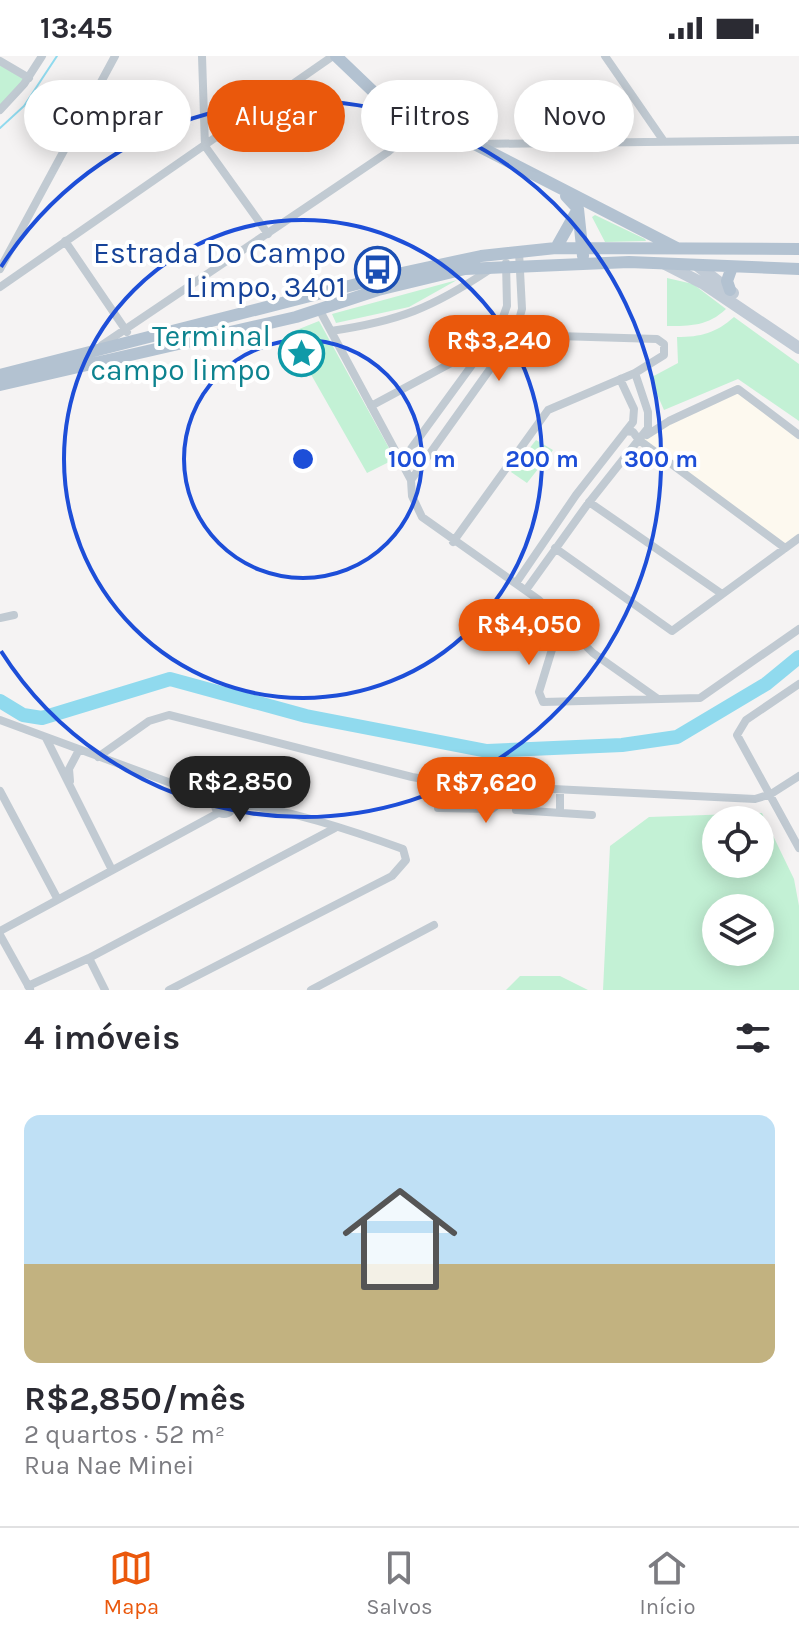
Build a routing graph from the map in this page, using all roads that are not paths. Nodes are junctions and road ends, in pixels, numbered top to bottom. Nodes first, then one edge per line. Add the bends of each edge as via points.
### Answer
1 (42, 56) edge
2 (115, 56) edge
3 (202, 56) edge
4 (334, 56) edge
5 (605, 56) edge
6 (0, 61) edge
7 (29, 78) junction
8 (361, 80) edge
9 (0, 110) edge
10 (663, 140) junction
11 (797, 142) edge
12 (498, 143) edge
13 (205, 146) junction
14 (389, 152) edge
15 (485, 152) edge
16 (487, 152) edge
17 (578, 209) junction
18 (646, 232) junction
19 (268, 234) junction
20 (65, 241) junction
21 (556, 248) junction
22 (582, 248) junction
23 (648, 248) junction
24 (799, 249) edge
25 (680, 250) junction
26 (509, 260) junction
27 (583, 262) junction
28 (629, 262) junction
29 (662, 263) junction
30 (698, 266) junction
31 (732, 267) junction
32 (473, 268) junction
33 (0, 269) edge
34 (799, 269) edge
35 (465, 286) junction
36 (0, 287) edge
37 (730, 290) junction
38 (318, 294) junction
39 (319, 309) junction
40 (296, 317) junction
41 (126, 330) junction
42 (331, 331) junction
43 (494, 334) junction
44 (515, 334) junction
45 (799, 339) edge
46 (134, 342) junction
47 (485, 344) junction
48 (799, 348) edge
49 (92, 352) junction
50 (635, 373) junction
51 (0, 375) edge
52 (620, 379) junction
53 (0, 385) edge
54 (371, 406) junction
55 (626, 431) junction
56 (799, 435) edge
57 (639, 440) junction
58 (402, 461) junction
59 (411, 480) junction
60 (589, 502) junction
61 (799, 538) edge
62 (453, 542) junction
63 (555, 548) junction
64 (785, 548) junction
65 (516, 583) junction
66 (526, 590) junction
67 (722, 594) junction
68 (14, 615) dead end
69 (0, 618) edge
70 (561, 620) junction
71 (799, 629) edge
72 (799, 684) edge
73 (658, 699) junction
74 (0, 720) edge
75 (46, 738) junction
76 (118, 742) junction
77 (79, 750) junction
78 (98, 757) junction
79 (121, 766) junction
80 (799, 776) edge
81 (502, 787) junction
82 (560, 790) junction
83 (0, 791) edge
84 (73, 793) junction
85 (771, 794) junction
86 (217, 800) junction
87 (233, 805) junction
88 (438, 808) dead end
89 (516, 810) dead end
90 (220, 812) junction
91 (560, 813) junction
92 (592, 815) dead end
93 (335, 828) junction
94 (799, 848) edge
95 (112, 870) junction
96 (57, 898) junction
97 (434, 925) dead end
98 (0, 933) edge
99 (89, 958) junction
100 (29, 988) edge
101 (105, 990) edge
102 (169, 990) edge
103 (311, 990) edge

1 - 7 street
2 - 33 street
3 - 13 street
4 - 8 main road
4 - 13 street
5 - 10 street
6 - 7 street
7 - 9 street
10 - 11 street
10 - 12 street
13 - 19 street
13 - 20 street
14 - 19 street
15 - 17 main road via 569,198
16 - 18 main road
17 - 21 main road
17 - 22 main road
18 - 23 main road
18 - 25 main road
19 - 41 street
20 - 36 street
20 - 41 street
21 - 22 main road
21 - 26 main road
22 - 23 main road
22 - 27 main road
23 - 25 main road
23 - 28 main road
24 - 25 main road
25 - 30 main road
26 - 27 main road
26 - 32 main road
26 - 35 street
26 - 38 main road via 446,262
26 - 43 street via 507,306
26 - 44 street via 522,309
27 - 28 main road
28 - 29 main road
29 - 30 main road
29 - 48 main road via 704,284
30 - 31 main road
30 - 37 main road
31 - 34 main road
31 - 37 main road
32 - 35 street
32 - 39 main road
35 - 42 street via 410,315
37 - 45 main road
38 - 40 main road
38 - 46 main road
39 - 40 main road
39 - 42 street
40 - 53 main road
41 - 46 street
41 - 49 street
42 - 54 street
43 - 44 street
43 - 47 street
44 - 50 street via 662,342 662,358
44 - 59 street
46 - 49 main road
47 - 54 street
47 - 58 street
49 - 51 main road
50 - 52 street
50 - 57 street via 650,421
52 - 55 street via 635,417
52 - 62 street via 548,410
54 - 58 street
55 - 57 street
55 - 65 street
56 - 57 street via 736,389
57 - 60 street
57 - 64 street
58 - 59 street
59 - 62 street via 422,517
60 - 63 street
60 - 67 street
61 - 64 street
62 - 65 street
63 - 66 street
63 - 67 street via 672,631
64 - 67 street
65 - 66 street
66 - 70 street
68 - 69 street
70 - 73 street via 593,653
70 - 73 street via 539,699
71 - 73 street via 709,694 692,700
72 - 85 street via 738,730 738,740
74 - 75 street
75 - 77 street
75 - 84 street
76 - 78 street
76 - 79 street via 115,754
76 - 81 street via 149,721 169,715 412,777
77 - 78 street
77 - 84 street via 69,769
78 - 79 street
79 - 86 street
80 - 85 street
81 - 82 street
81 - 88 street via 500,803 492,809
82 - 85 street via 755,799
82 - 91 street
83 - 96 street
84 - 95 street
85 - 94 street
86 - 87 street via 227,796
86 - 90 street
87 - 90 street
87 - 93 street
89 - 91 street
90 - 95 street
91 - 92 street
93 - 99 street
93 - 102 street via 403,849 404,866
95 - 96 street
96 - 98 street
97 - 103 street
98 - 100 street
99 - 100 street
99 - 101 street

